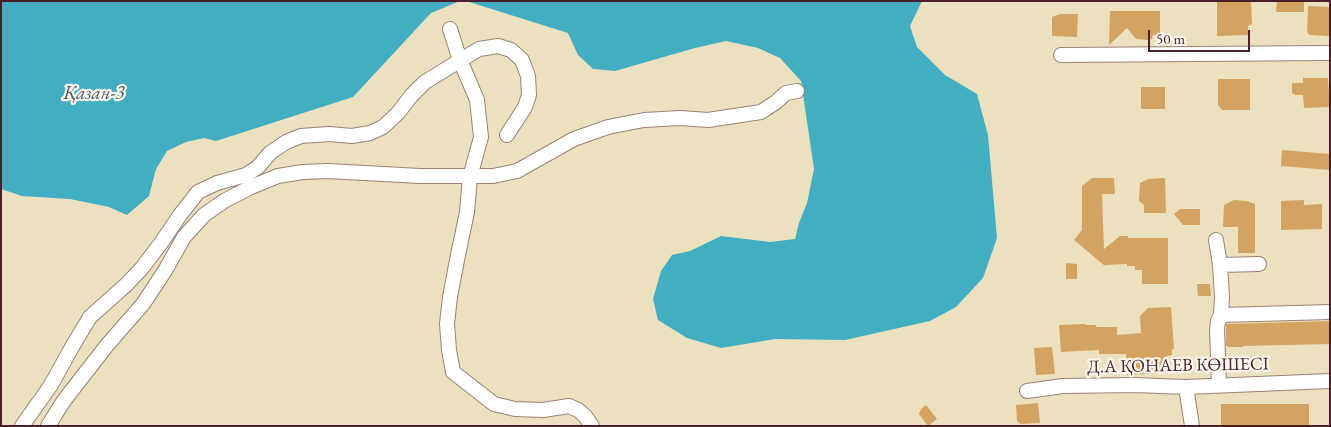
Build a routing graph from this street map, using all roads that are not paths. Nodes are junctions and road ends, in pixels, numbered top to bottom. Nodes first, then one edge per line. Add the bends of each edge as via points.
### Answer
1 (450, 29) dead end
2 (1330, 54) edge
3 (1061, 56) dead end
4 (460, 60) junction
5 (797, 92) dead end
6 (507, 135) dead end
7 (470, 176) junction
8 (1216, 240) dead end
9 (1259, 264) dead end
10 (1220, 265) junction
11 (1330, 312) edge
12 (1220, 315) junction
13 (1330, 381) edge
14 (1219, 385) junction
15 (1186, 387) junction
16 (1027, 391) dead end
17 (22, 426) edge
18 (48, 426) edge
19 (592, 426) edge
20 (1192, 426) edge

1 - 4 street
2 - 3 street
4 - 6 street via 479,49 498,46 512,50 522,60 528,76 529,95
4 - 7 street via 477,100 481,137
4 - 17 street via 425,82 398,113 370,134 302,136 270,153 246,175 217,182 198,192 142,268 90,317 51,385
5 - 7 street via 786,92 761,112 708,120 644,120 608,127 574,139 517,171
7 - 18 street via 303,172 278,176 224,201 204,215 184,237 143,304 88,369
7 - 19 street via 467,212 447,324 453,372 494,404 514,409 543,410 570,406 585,416
8 - 10 street
9 - 10 street
10 - 12 street
11 - 12 street
12 - 14 street via 1217,329
13 - 14 street, Д.А ҚОНАЕВ КӨШЕСІ
14 - 15 street, Д.А ҚОНАЕВ КӨШЕСІ
15 - 16 street, Д.А ҚОНАЕВ КӨШЕСІ via 1072,386
15 - 20 street

